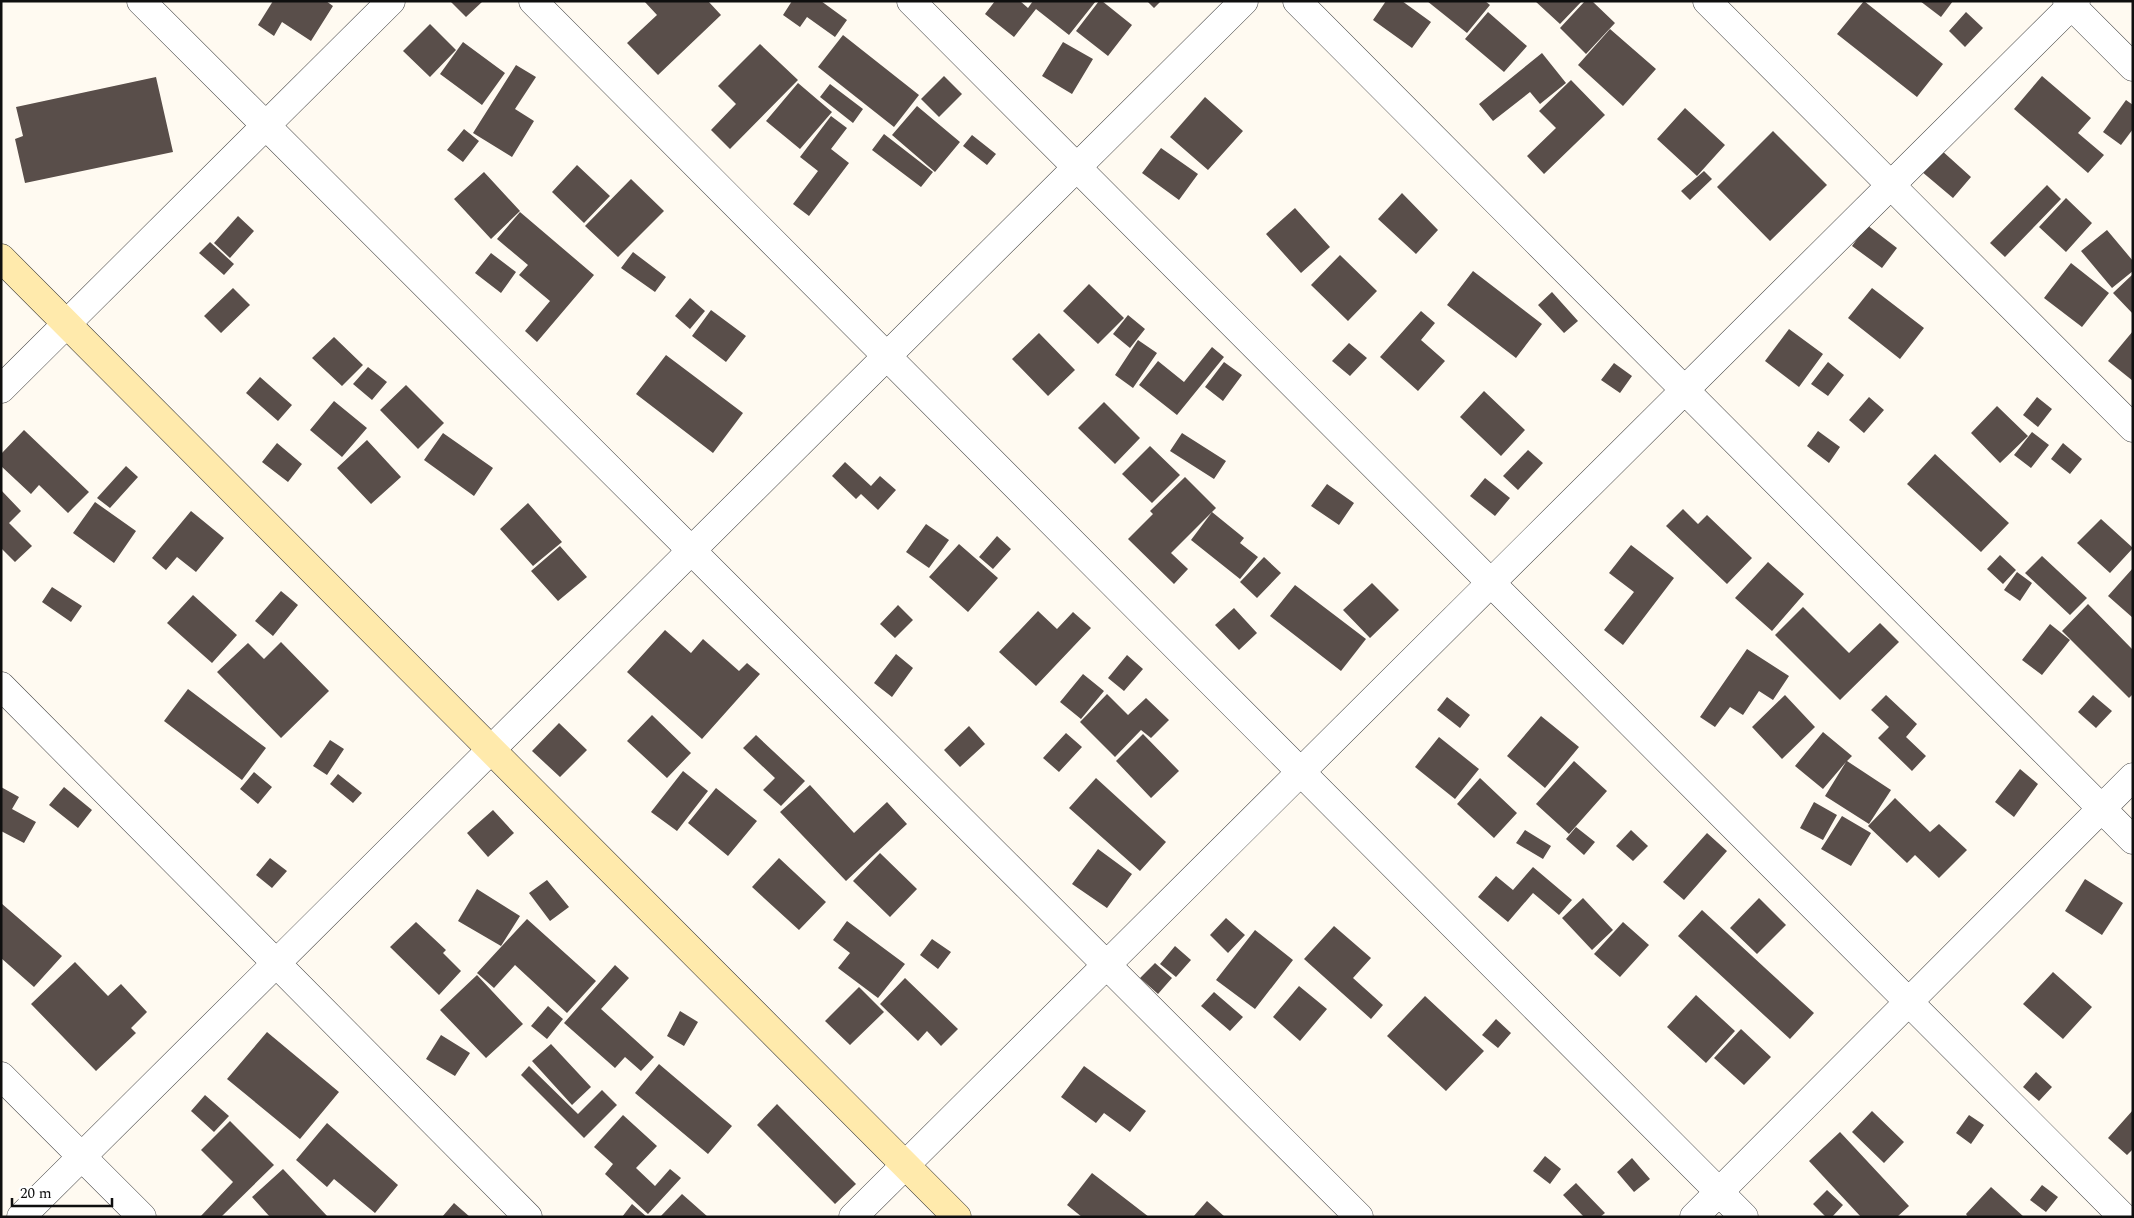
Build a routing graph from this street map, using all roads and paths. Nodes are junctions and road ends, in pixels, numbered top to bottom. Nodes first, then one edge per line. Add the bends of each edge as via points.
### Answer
1 (141, 1) edge
2 (391, 1) edge
3 (533, 1) edge
4 (911, 1) edge
5 (1244, 1) edge
6 (1297, 1) edge
7 (1707, 1) edge
8 (2071, 3) edge
9 (2133, 67) edge
10 (266, 126) junction
11 (1077, 168) junction
12 (1890, 186) junction
13 (1, 258) edge
14 (66, 324) junction
15 (887, 356) junction
16 (1, 388) edge
17 (1685, 390) junction
18 (2133, 428) edge
19 (692, 551) junction
20 (1491, 583) junction
21 (1, 686) edge
22 (492, 750) junction
23 (1301, 772) junction
24 (2133, 777) edge
25 (2101, 809) junction
26 (2133, 840) edge
27 (276, 963) junction
28 (1107, 965) junction
29 (1908, 1002) junction
30 (1, 1076) edge
31 (82, 1156) junction
32 (905, 1165) junction
33 (1719, 1191) junction
34 (21, 1217) edge
35 (142, 1217) edge
36 (528, 1217) edge
37 (853, 1217) edge
38 (957, 1217) edge
39 (1359, 1217) edge
40 (1694, 1217) edge
41 (1744, 1217) edge
42 (2123, 1217) edge

1 - 10 street
2 - 10 street
3 - 15 street
4 - 11 street
5 - 11 street
6 - 17 street
7 - 12 street
8 - 9 street
8 - 12 street
10 - 14 street
10 - 19 street
11 - 15 street
11 - 20 street
12 - 17 street
12 - 18 street
13 - 14 street
14 - 16 street
14 - 22 street
15 - 19 street
15 - 23 street
17 - 20 street
17 - 25 street
19 - 22 street
19 - 28 street
20 - 23 street
20 - 29 street
21 - 27 street
22 - 27 street
22 - 32 street
23 - 28 street
23 - 33 street
24 - 25 street
25 - 26 street
25 - 29 street
27 - 31 street
27 - 36 street
28 - 32 street
28 - 39 street
29 - 33 street
29 - 42 street
30 - 31 street
31 - 34 street
31 - 35 street
32 - 37 street
32 - 38 street
33 - 40 street
33 - 41 street

